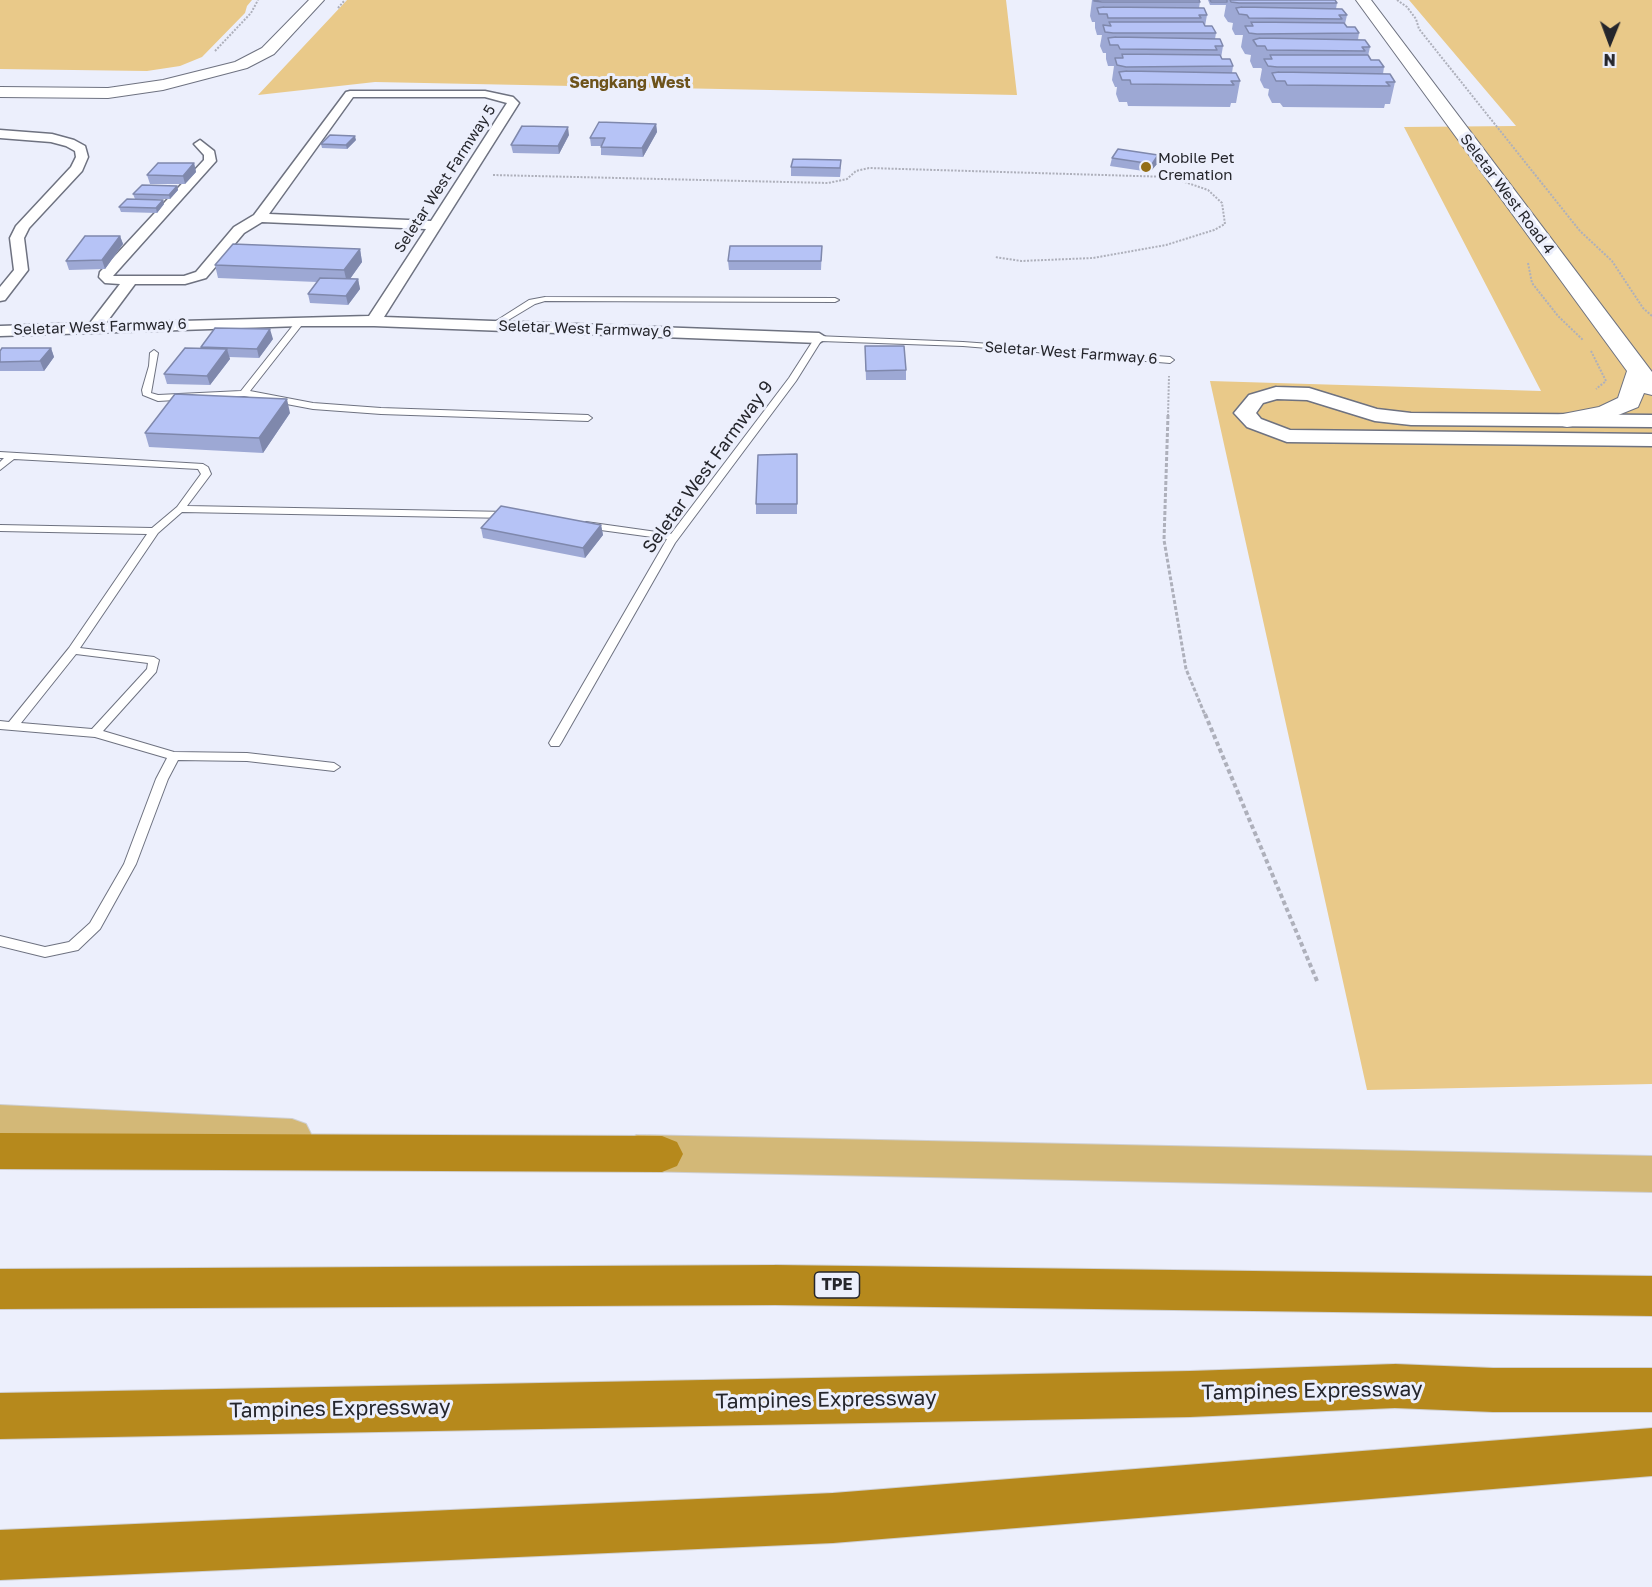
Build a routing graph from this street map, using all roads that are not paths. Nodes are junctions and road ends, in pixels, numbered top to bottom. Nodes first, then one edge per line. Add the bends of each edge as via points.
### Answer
1 (1363, 0) edge
2 (1380, 0) edge
3 (312, 5) edge
4 (252, 42) dead end
5 (0, 84) edge
6 (0, 92) edge
7 (0, 134) edge
8 (200, 144) dead end
9 (260, 218) junction
10 (1552, 223) dead end
11 (434, 225) junction
12 (130, 281) junction
13 (0, 297) edge
14 (835, 300) dead end
15 (301, 321) junction
16 (374, 321) junction
17 (96, 326) junction
18 (492, 326) junction
19 (0, 331) edge
20 (819, 338) junction
21 (154, 353) dead end
22 (1170, 360) road end
23 (1646, 379) edge
24 (244, 393) junction
25 (588, 418) dead end
26 (1567, 420) junction
27 (1652, 421) edge
28 (1652, 440) edge
29 (0, 455) edge
30 (11, 456) junction
31 (0, 467) edge
32 (180, 509) junction
33 (520, 516) edge
34 (579, 524) edge
35 (0, 528) edge
36 (154, 531) junction
37 (674, 537) junction
38 (73, 650) junction
39 (6, 725) edge
40 (95, 733) junction
41 (555, 743) dead end
42 (174, 756) junction
43 (334, 767) dead end
44 (0, 941) edge
45 (0, 1122) edge
46 (0, 1151) edge
47 (662, 1154) junction
48 (1652, 1174) edge
49 (7, 1289) edge
50 (1652, 1296) edge
51 (1652, 1390) edge
52 (0, 1416) edge
53 (1652, 1452) edge
54 (0, 1555) edge

1 - 23 main road, Seletar West Road 4
2 - 10 main road, Seletar West Road 4
3 - 6 main road via 268,51 241,65 202,77 108,93
4 - 5 main road via 210,64 149,79 67,87
7 - 13 street via 70,143 81,149 82,157 77,168 23,226 17,238 21,270
8 - 12 street via 210,154 210,161 106,272 110,280
9 - 11 street
9 - 11 street, Seletar West Farmway 5 via 350,94 485,93 509,99 513,103 510,110
9 - 12 street via 240,230 201,275 184,280
11 - 16 street, Seletar West Farmway 5
12 - 17 street
14 - 18 lane via 545,299 532,302
15 - 16 street, Seletar West Farmway 6
15 - 17 street, Seletar West Farmway 6
15 - 24 lane
16 - 18 street, Seletar West Farmway 6
17 - 19 street, Seletar West Farmway 6
18 - 20 street, Seletar West Farmway 6
20 - 22 lane, Seletar West Farmway 6 via 963,344
20 - 37 lane, Seletar West Farmway 9 via 793,379
21 - 24 lane via 147,395 158,398
23 - 26 main road via 1629,402 1606,413
24 - 25 lane via 324,407
26 - 27 street
26 - 28 street via 1411,419 1375,415 1309,394 1276,393 1256,399 1244,413 1254,423 1287,436
29 - 30 lane
30 - 31 lane
30 - 32 lane via 200,466 206,474
32 - 33 lane
32 - 36 lane
34 - 37 lane
35 - 36 lane
36 - 38 lane
37 - 41 lane, Seletar West Farmway 9
38 - 39 lane
38 - 40 lane via 154,660 152,670
39 - 40 lane
40 - 42 lane
42 - 43 lane via 247,757
42 - 44 lane via 130,864 95,926 73,946 45,952
45 - 47 main road
46 - 47 highway
47 - 48 main road
49 - 50 highway, TPE via 775,1285
51 - 52 highway, Tampines Expressway via 1395,1386 1190,1394
53 - 54 highway via 833,1518

